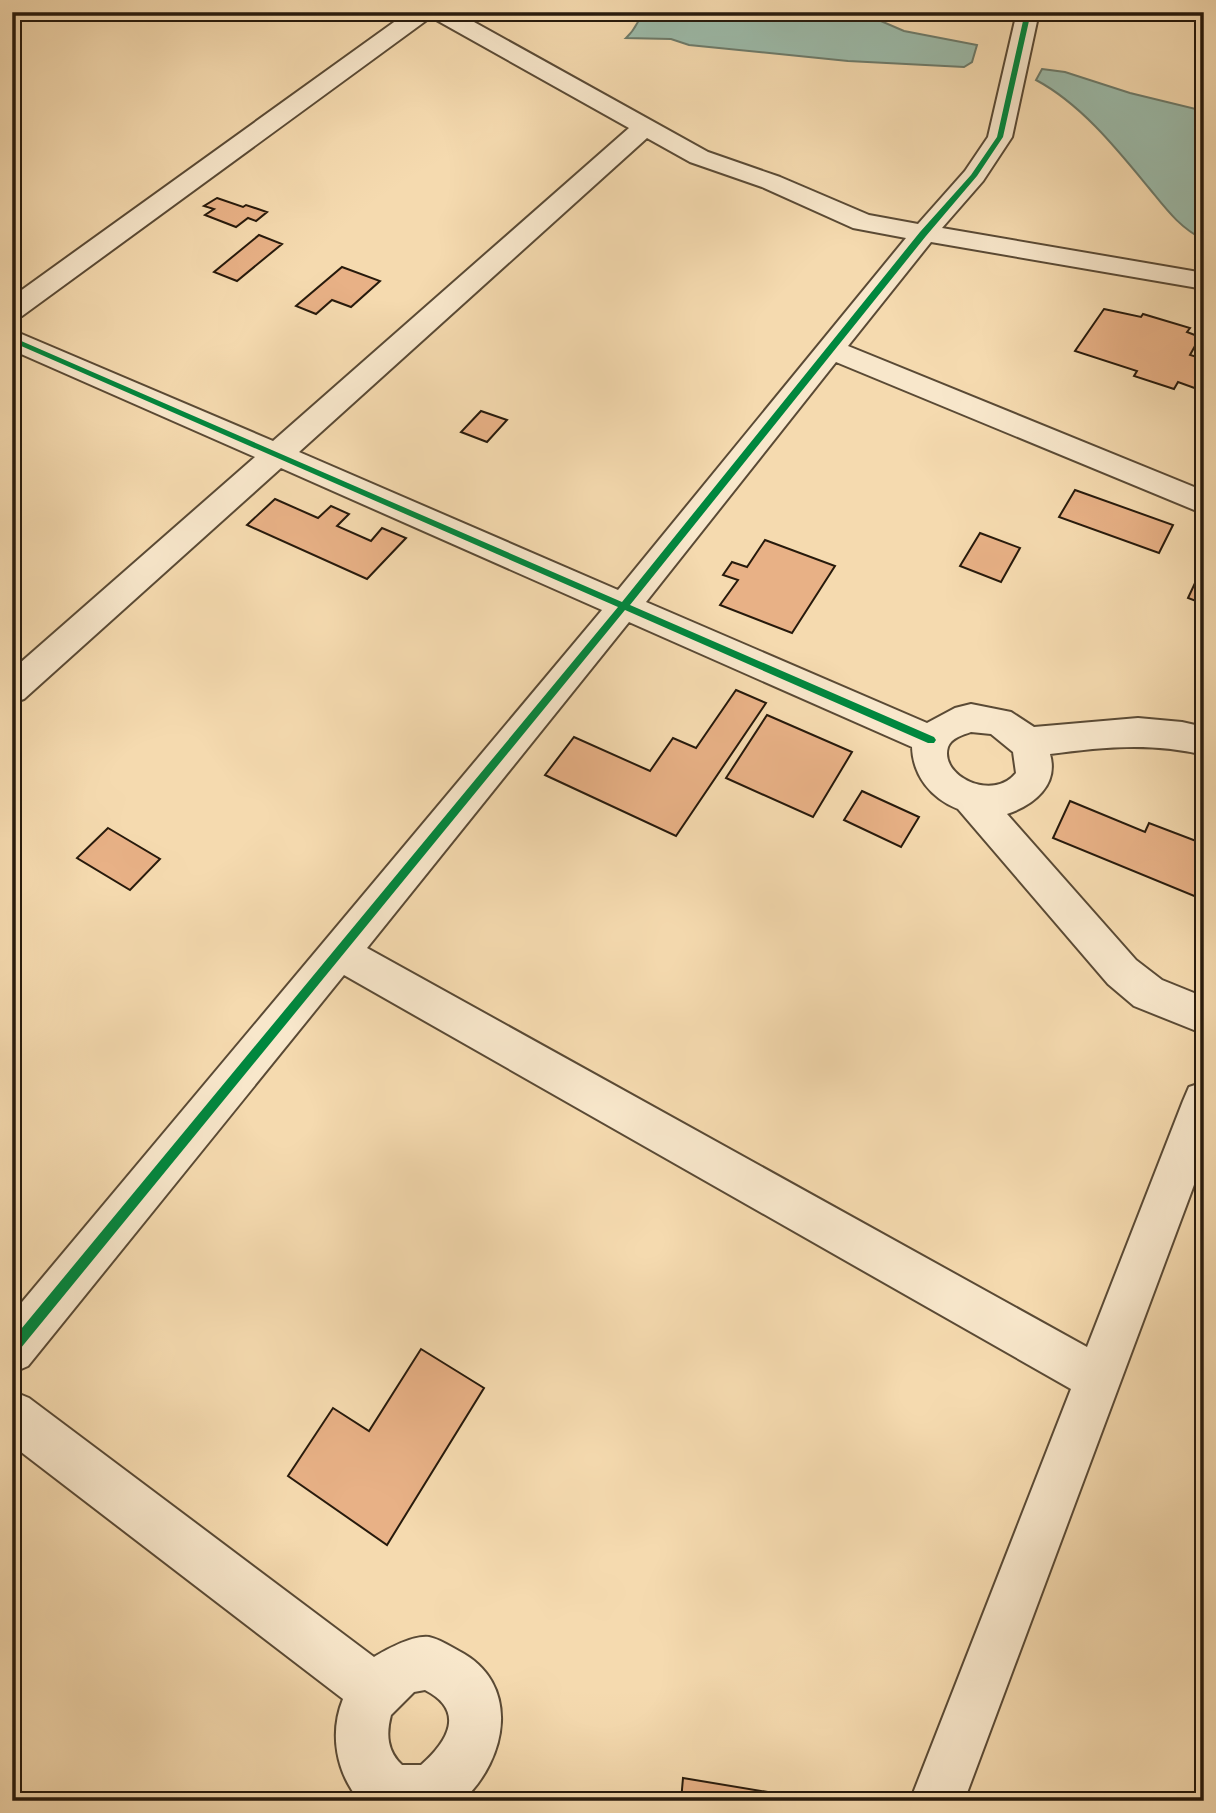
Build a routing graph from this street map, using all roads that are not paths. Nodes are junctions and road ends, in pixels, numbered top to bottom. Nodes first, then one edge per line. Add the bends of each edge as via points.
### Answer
1 (423, 12) edge
2 (439, 12) edge
3 (1028, 12) edge
4 (645, 127) junction
5 (923, 234) junction
6 (1204, 281) edge
7 (12, 310) edge
8 (12, 340) edge
9 (832, 350) junction
10 (277, 454) junction
11 (1204, 503) edge
12 (624, 606) junction
13 (12, 690) edge
14 (931, 740) junction
15 (1204, 741) edge
16 (1027, 742) junction
17 (971, 799) junction
18 (339, 951) junction
19 (1204, 1016) edge
20 (1204, 1101) edge
21 (12, 1350) edge
22 (1099, 1379) junction
23 (12, 1415) edge
24 (375, 1691) dead end
25 (937, 1801) edge

1 - 7 street
2 - 4 street
3 - 5 street via 1000,137 974,176
4 - 5 street via 699,157 862,222
4 - 10 street
5 - 6 street
5 - 9 street
8 - 10 street
9 - 11 street
9 - 12 street
10 - 12 street
10 - 13 street
12 - 14 street
12 - 18 street
14 - 16 street via 952,722 967,718 1000,723
14 - 17 street via 928,754 940,781
15 - 16 street via 1154,731
16 - 17 street via 1035,769 1021,792 990,802
17 - 19 street via 1122,972 1148,993
18 - 21 street
18 - 22 street
20 - 22 street
22 - 25 street
23 - 24 street

